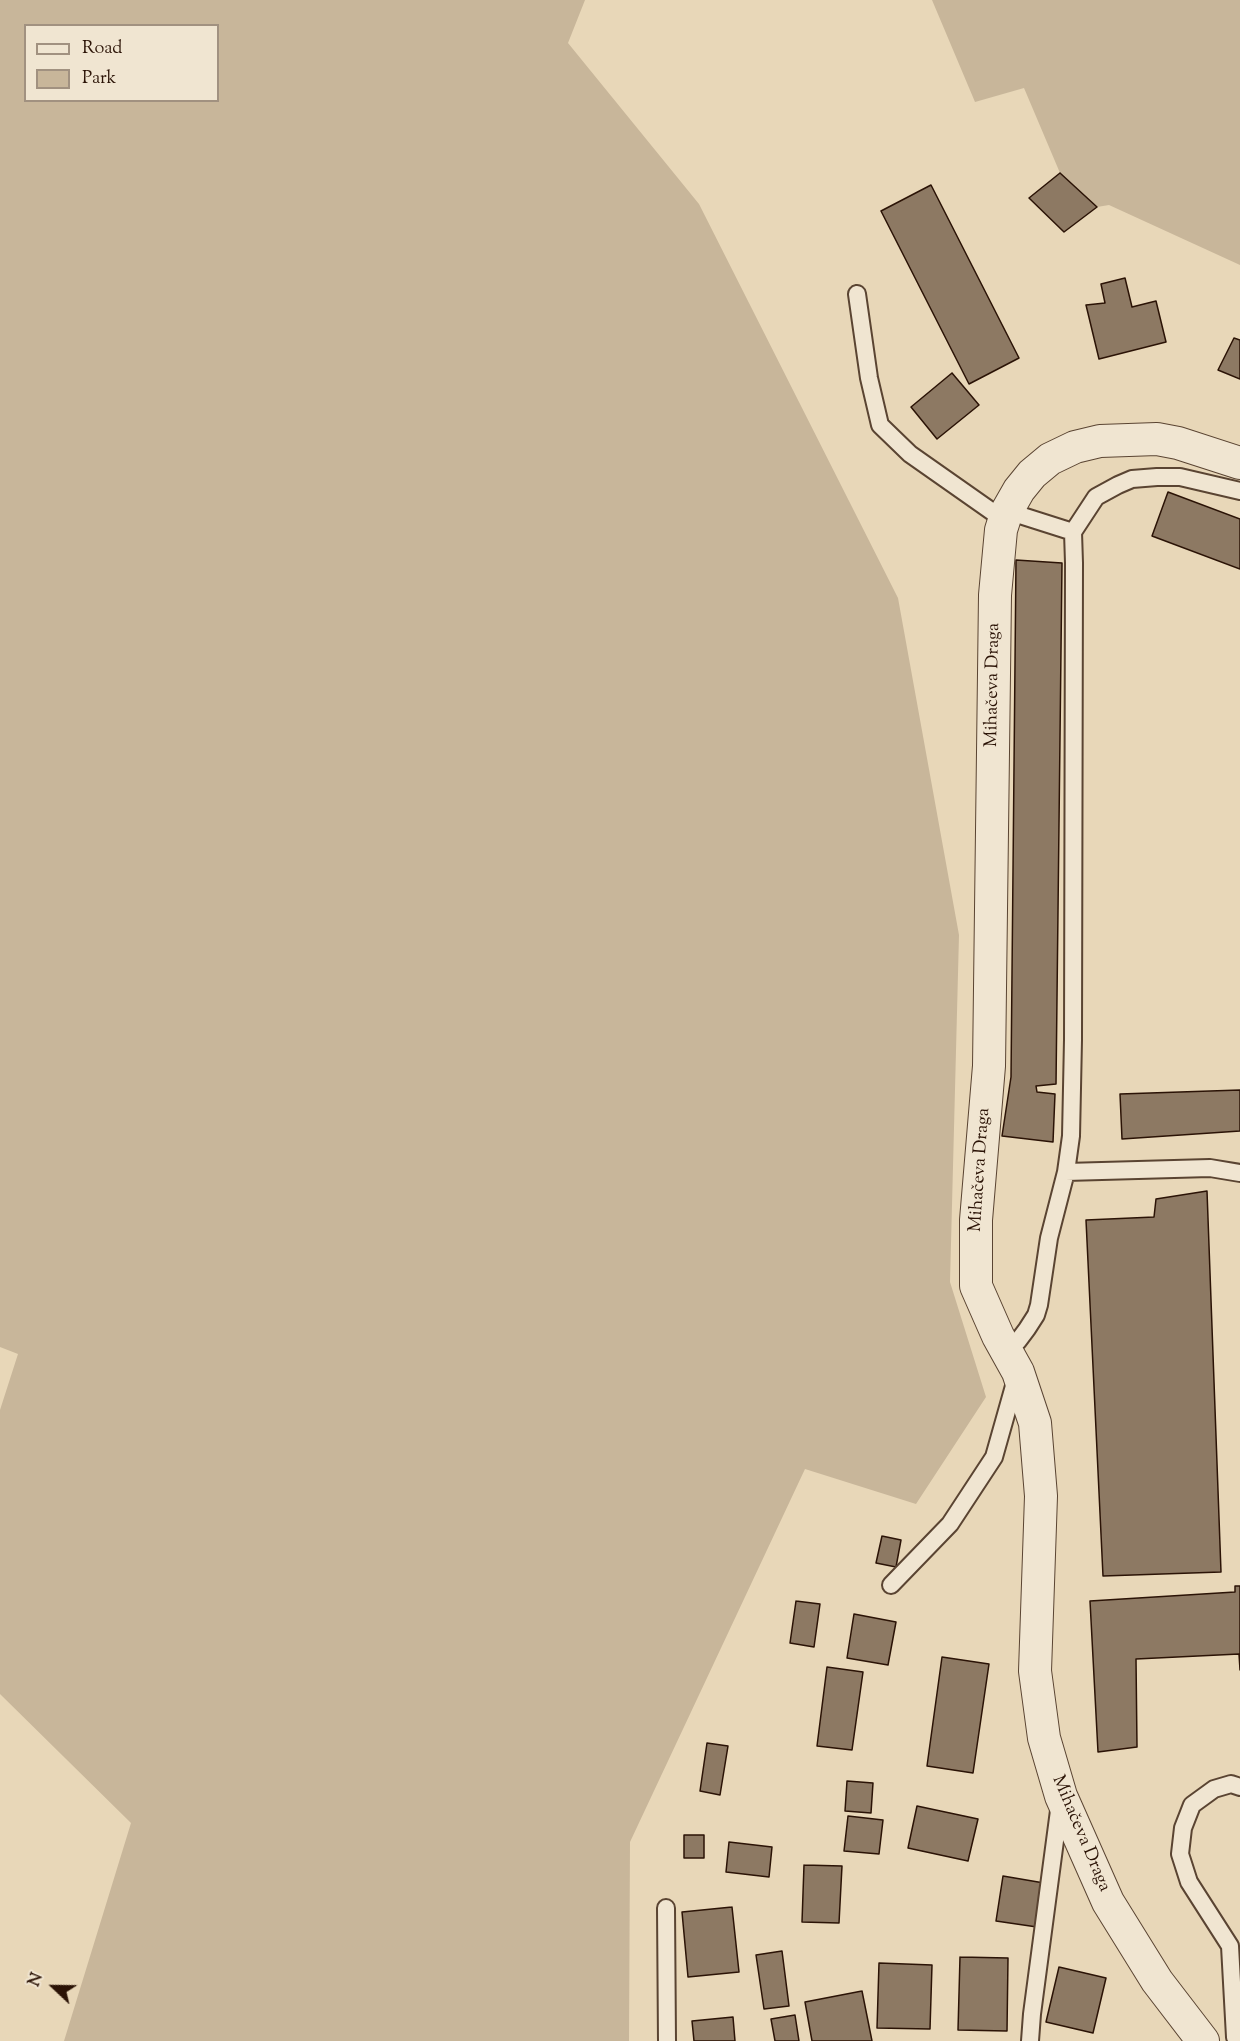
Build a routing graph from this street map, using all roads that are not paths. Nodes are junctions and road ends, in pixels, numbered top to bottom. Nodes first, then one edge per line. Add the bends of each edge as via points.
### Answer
1 (857, 294) dead end
2 (1240, 463) edge
3 (1240, 491) edge
4 (1006, 516) junction
5 (1073, 532) junction
6 (1066, 1172) junction
7 (1240, 1173) edge
8 (1012, 1361) junction
9 (891, 1585) dead end
10 (1240, 1787) edge
11 (1060, 1796) junction
12 (666, 1908) dead end
13 (1240, 1931) edge
14 (1230, 1946) junction
15 (1234, 2038) edge
16 (667, 2041) edge
17 (1030, 2041) edge
18 (1203, 2041) edge

1 - 4 lane via 880,424 910,454
2 - 4 street, Mihačeva Draga via 1157,439 1100,441 1050,459 1019,490
3 - 5 lane via 1180,477 1132,479 1096,497
4 - 5 lane
4 - 8 street, Mihačeva Draga via 995,594 989,1066 976,1220 976,1286
5 - 6 lane via 1073,1041 1071,1136
6 - 7 lane via 1210,1168
6 - 8 lane via 1049,1238 1039,1305 1018,1341
8 - 9 lane via 994,1457 950,1524
8 - 11 street, Mihačeva Draga via 1035,1423 1041,1496 1035,1671 1044,1738
10 - 14 lane via 1231,1784 1214,1789 1192,1805 1183,1828 1180,1854 1189,1882
11 - 17 lane
11 - 18 street, Mihačeva Draga via 1127,1935 1156,1981
12 - 16 lane
13 - 14 lane
14 - 15 lane

